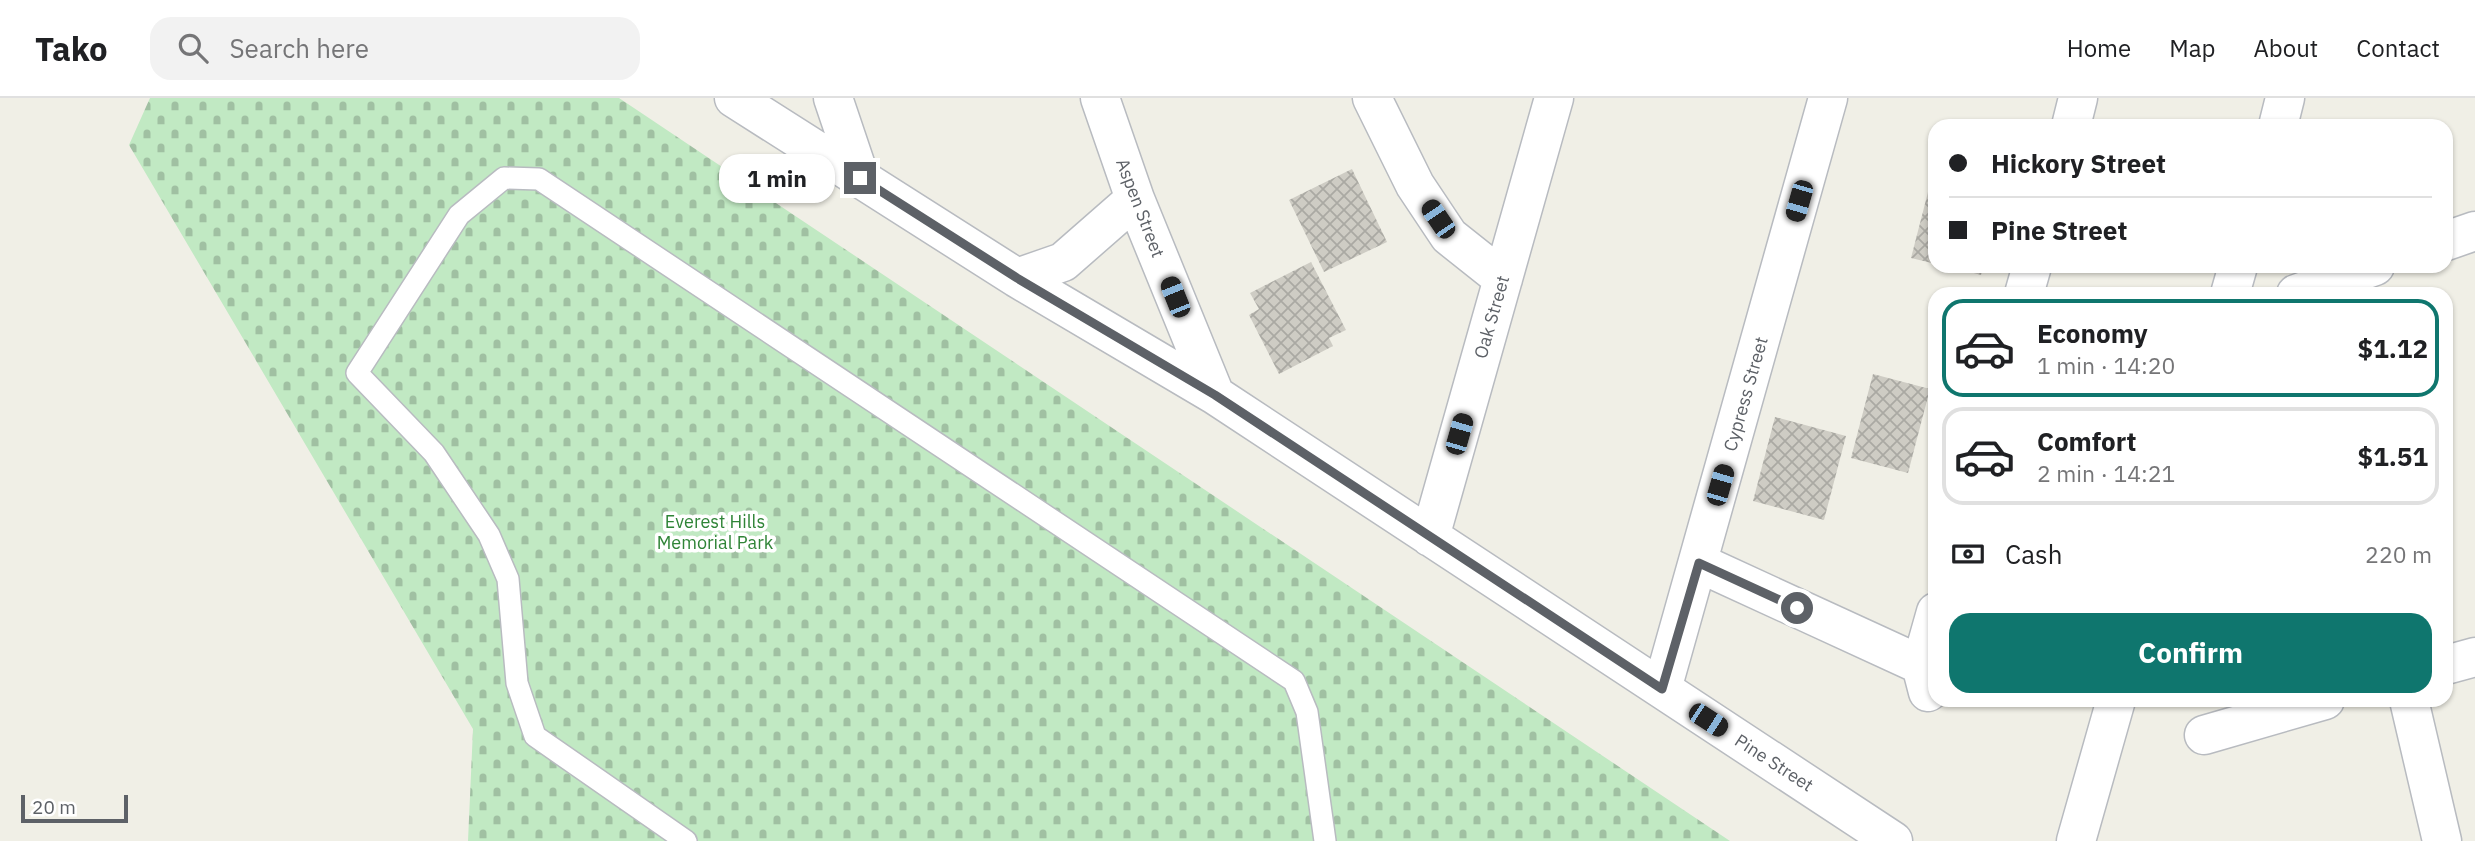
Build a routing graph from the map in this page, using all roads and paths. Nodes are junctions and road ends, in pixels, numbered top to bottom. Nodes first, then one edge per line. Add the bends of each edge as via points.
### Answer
1 (734, 98) edge
2 (833, 98) edge
3 (1100, 98) edge
4 (1372, 98) edge
5 (1554, 98) edge
6 (1828, 98) edge
7 (2078, 98) edge
8 (2286, 98) edge
9 (2073, 119) edge
10 (2280, 119) edge
11 (860, 178) junction
12 (1135, 199) junction
13 (2475, 231) edge
14 (2453, 239) edge
15 (2355, 273) edge
16 (1017, 278) junction
17 (1503, 279) junction
18 (2316, 287) edge
19 (1215, 395) junction
20 (1430, 537) junction
21 (1699, 563) junction
22 (1928, 657) edge
23 (2475, 657) edge
24 (2453, 663) edge
25 (1662, 689) junction
26 (2114, 707) edge
27 (2301, 707) edge
28 (2412, 707) edge
29 (2204, 735) dead end
30 (686, 841) edge
31 (1325, 841) edge
32 (1894, 841) edge
33 (2076, 841) edge
34 (2442, 841) edge

1 - 11 street, Pine Street
2 - 11 street
3 - 12 street, Aspen Street
4 - 17 street via 1415,185 1450,236
5 - 17 street, Oak Street
6 - 21 street, Cypress Street
7 - 9 street
8 - 10 street
11 - 16 street, Pine Street
12 - 16 street via 1063,262
12 - 19 street, Aspen Street
13 - 14 street
15 - 18 street
16 - 19 street, Pine Street
17 - 20 street, Oak Street
19 - 20 street, Pine Street
20 - 25 street, Pine Street
21 - 22 street via 1924,679
21 - 25 street, Cypress Street
23 - 24 street
25 - 32 street, Pine Street
26 - 33 street
27 - 29 street
28 - 34 street
30 - 31 lane via 535,736 517,683 508,579 489,535 434,453 357,373 459,215 504,178 539,179 1294,681 1307,712

